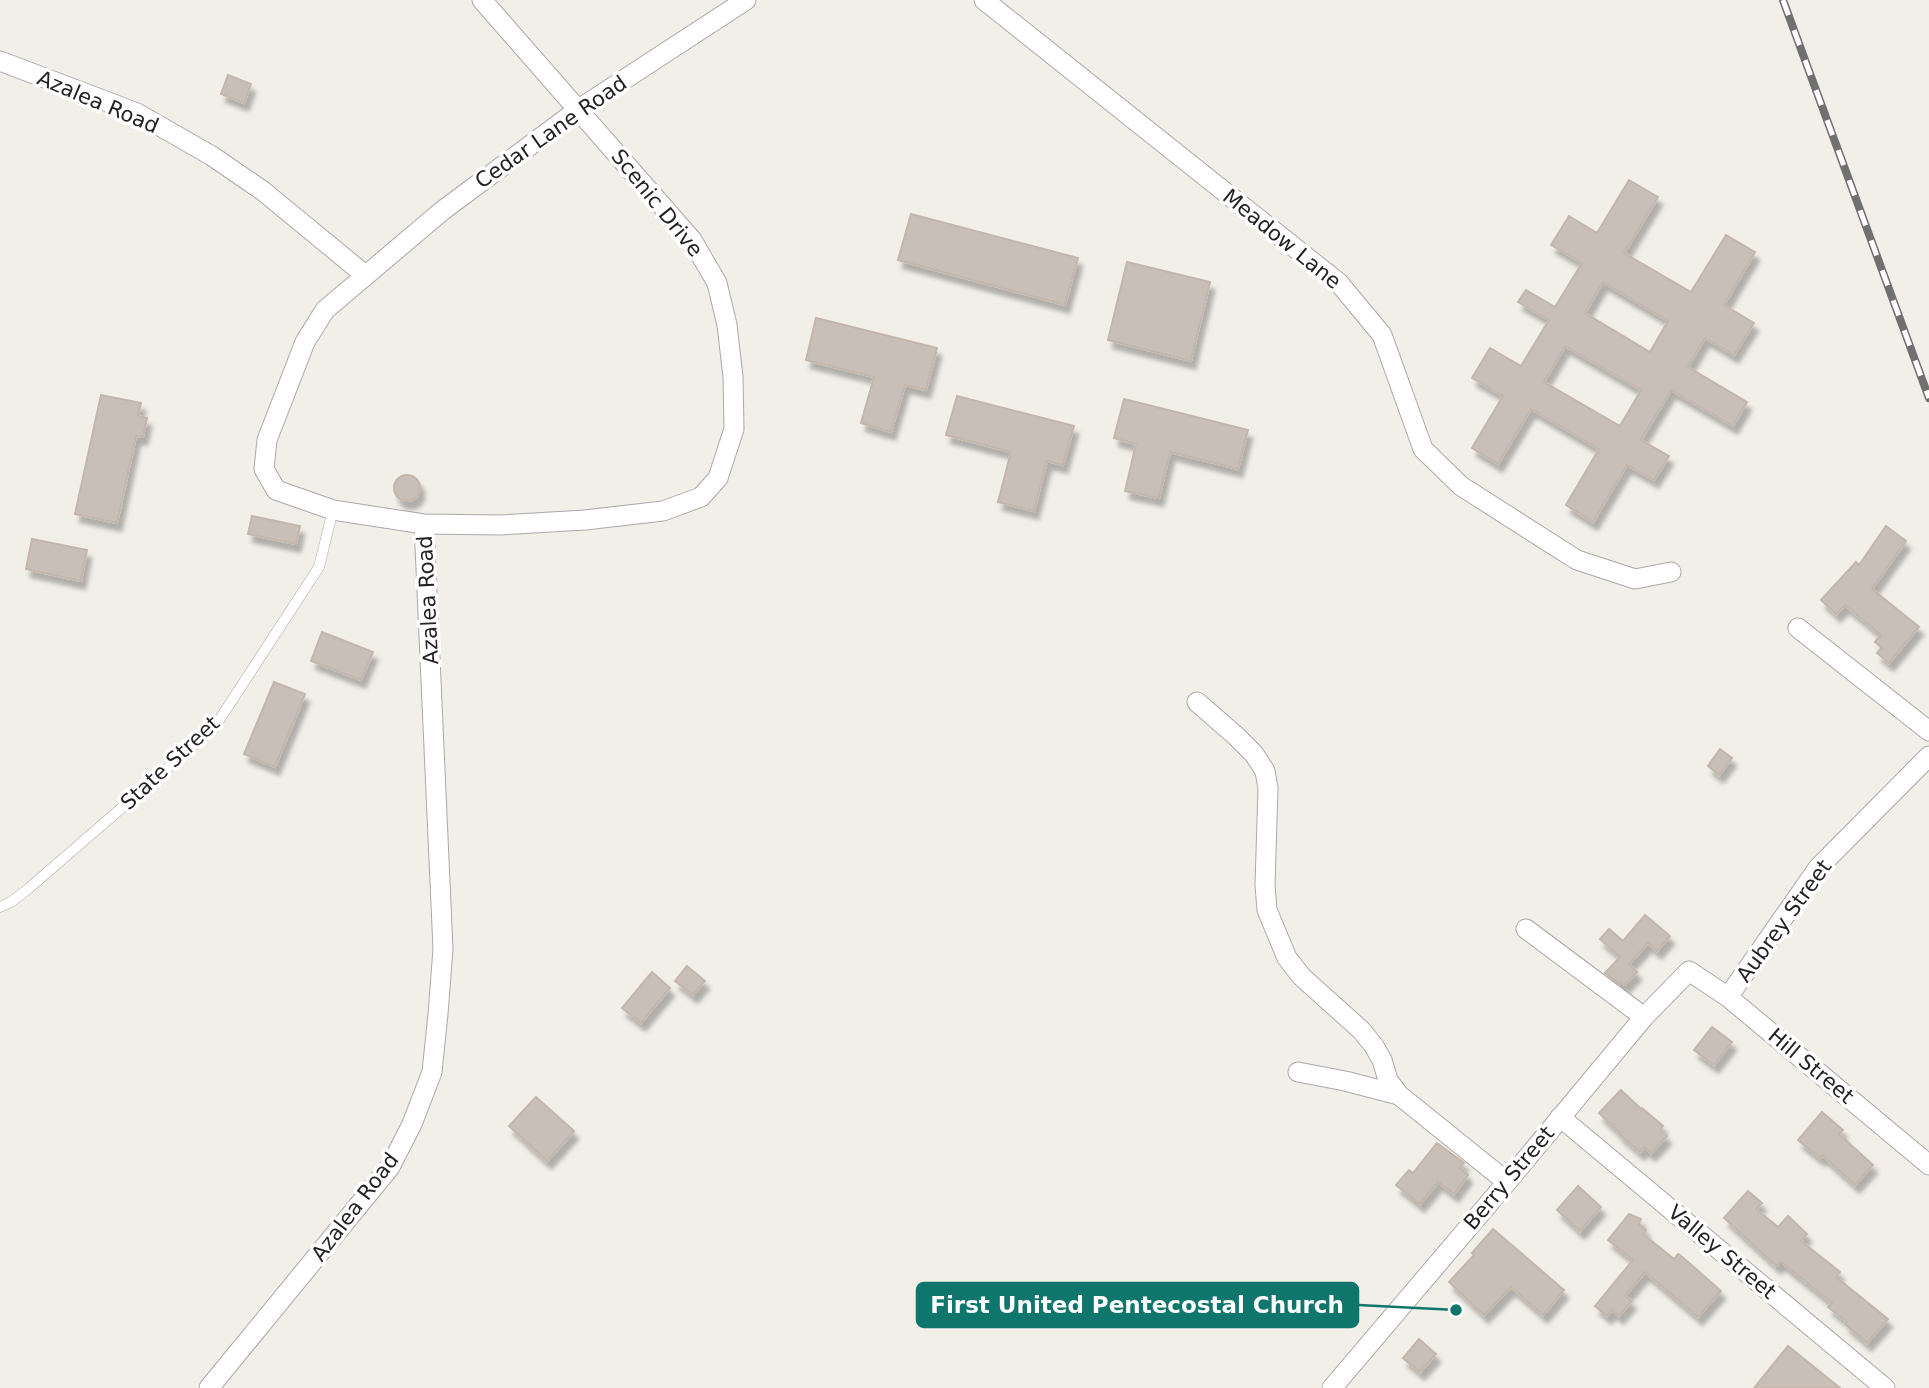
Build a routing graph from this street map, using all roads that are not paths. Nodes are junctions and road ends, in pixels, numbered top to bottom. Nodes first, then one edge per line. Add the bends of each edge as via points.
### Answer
1 (482, 0) edge
2 (746, 0) edge
3 (984, 0) edge
4 (0, 61) edge
5 (579, 109) junction
6 (365, 275) junction
7 (333, 510) junction
8 (425, 524) junction
9 (1671, 572) dead end
10 (1798, 628) dead end
11 (1197, 702) dead end
12 (1929, 732) edge
13 (1929, 756) edge
14 (0, 907) edge
15 (1526, 929) dead end
16 (1689, 971) joint
17 (1728, 997) junction
18 (1644, 1017) junction
19 (1298, 1072) dead end
20 (1399, 1095) junction
21 (1560, 1117) junction
22 (1929, 1165) edge
23 (1507, 1182) junction
24 (209, 1388) edge
25 (1332, 1388) edge
26 (1885, 1388) edge

1 - 5 street, Scenic Drive
2 - 5 street, Cedar Lane Road
3 - 9 street, Meadow Lane via 1339,283 1382,335 1423,449 1461,486 1577,560 1635,579
4 - 6 street, Azalea Road via 137,113 212,156
5 - 6 street, Cedar Lane Road
5 - 8 street, Scenic Drive via 692,240 717,282 727,325 734,429 718,478 701,497 663,511 500,525
6 - 7 street, Azalea Road via 325,310 305,342 267,440 264,469 276,490
7 - 8 street, Azalea Road
7 - 14 lane, State Street via 319,567 214,728 28,889
8 - 24 street, Azalea Road via 443,949 432,1072 390,1167
10 - 12 street
11 - 20 street via 1254,754 1265,771 1267,910 1287,958 1361,1030
13 - 17 street, Aubrey Street via 1818,868
15 - 18 street
16 - 17 street, Hill Street
16 - 18 street, Berry Street
17 - 22 street, Hill Street
18 - 21 street, Berry Street
19 - 20 street
20 - 23 street
21 - 23 street, Berry Street
21 - 26 street, Valley Street
23 - 25 street, Berry Street

